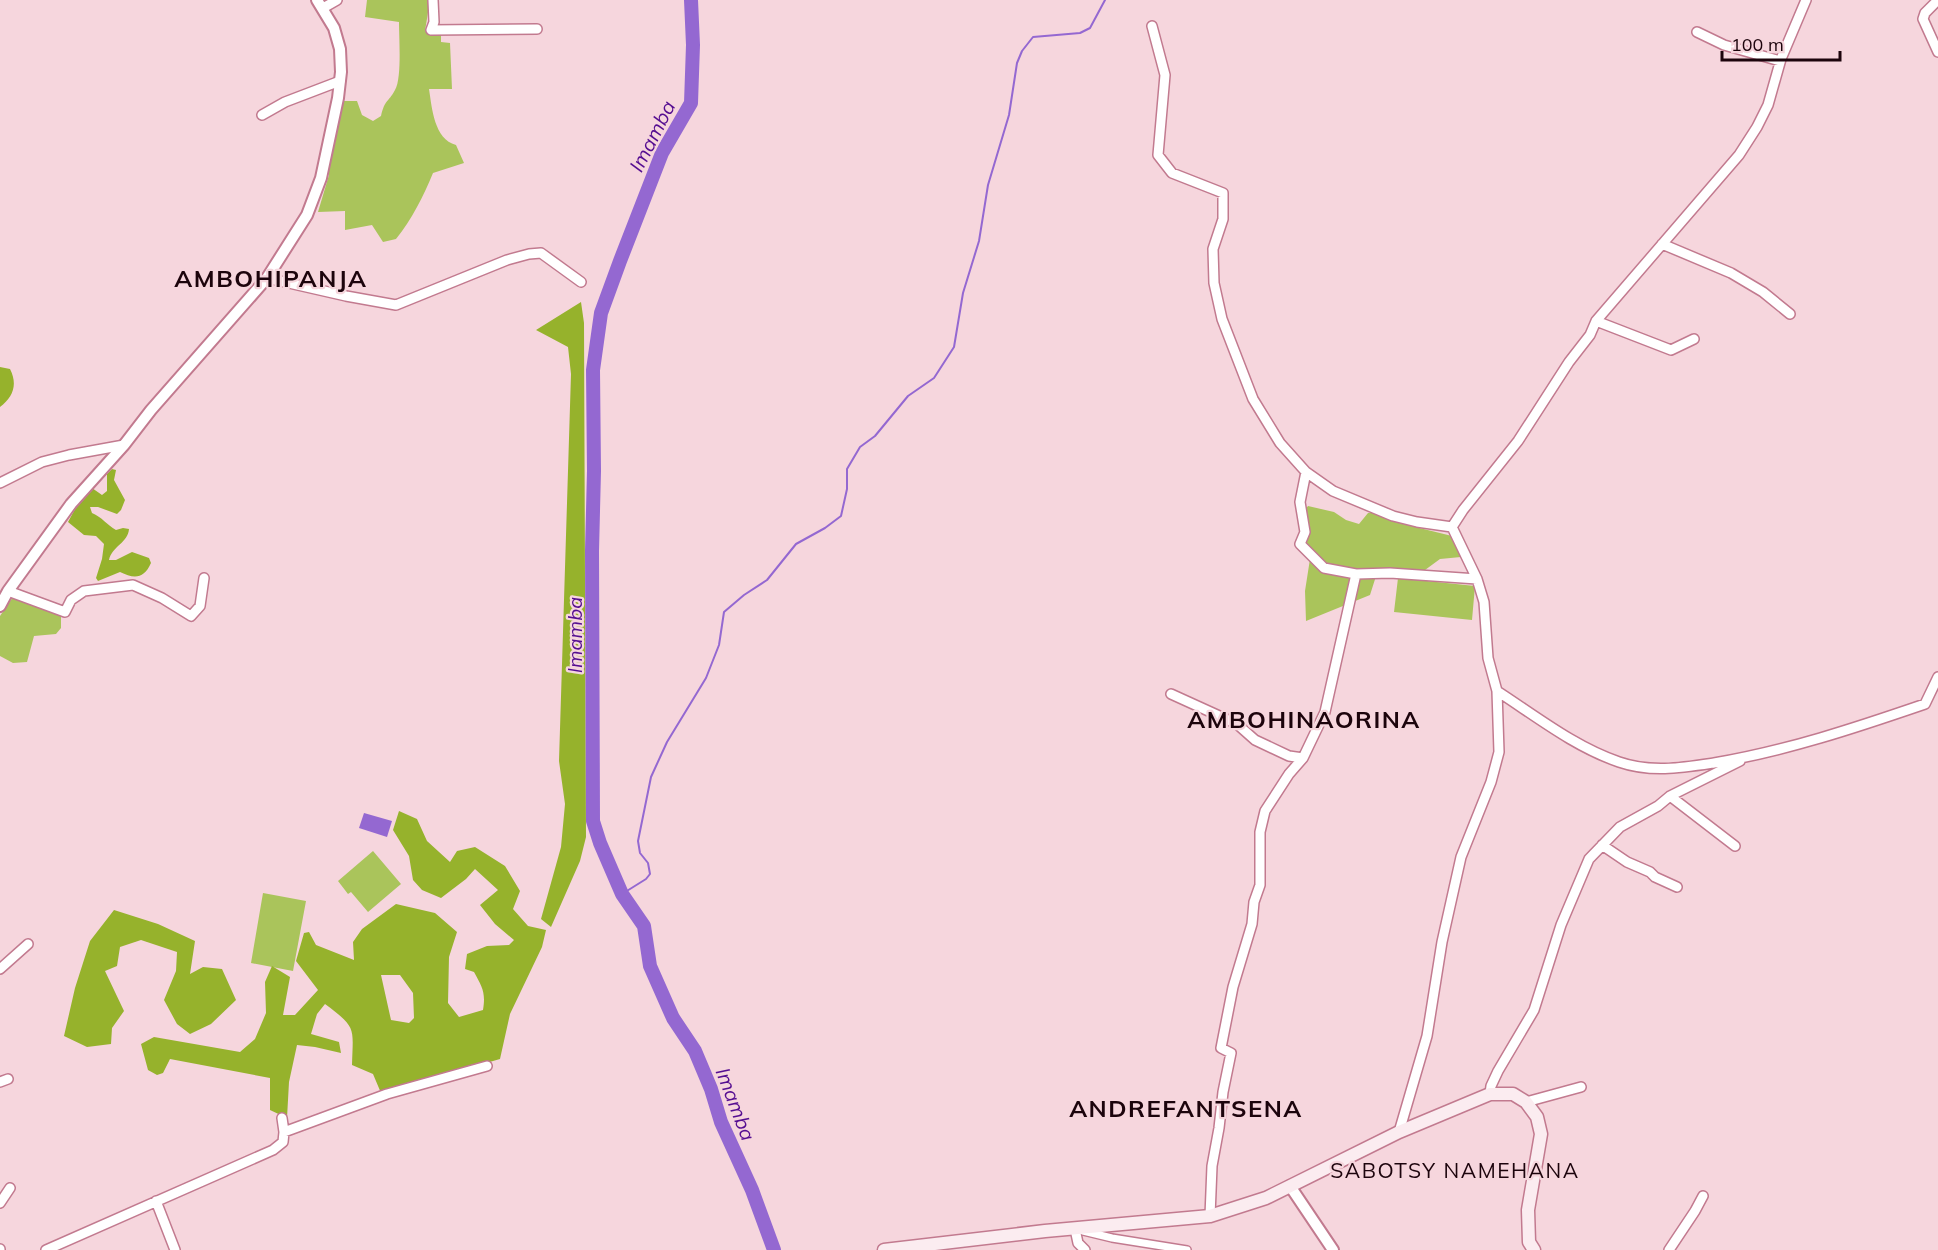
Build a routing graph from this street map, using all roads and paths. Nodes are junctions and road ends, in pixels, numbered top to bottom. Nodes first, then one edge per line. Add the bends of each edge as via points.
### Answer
1 (337, 0) edge
2 (434, 0) edge
3 (1806, 0) edge
4 (1938, 0) edge
5 (320, 4) edge
6 (1152, 26) dead end
7 (537, 28) dead end
8 (1697, 32) dead end
9 (1938, 52) edge
10 (1780, 60) junction
11 (340, 81) junction
12 (262, 115) dead end
13 (1662, 244) junction
14 (267, 278) junction
15 (581, 282) dead end
16 (1790, 314) dead end
17 (1596, 321) junction
18 (1694, 339) dead end
19 (124, 445) junction
20 (1306, 472) junction
21 (0, 483) edge
22 (1452, 527) junction
23 (1356, 574) junction
24 (204, 578) dead end
25 (1478, 579) junction
26 (8, 591) junction
27 (0, 606) edge
28 (1938, 677) edge
29 (1497, 691) junction
30 (1171, 694) dead end
31 (1938, 699) edge
32 (1925, 704) junction
33 (1748, 757) junction
34 (1303, 758) junction
35 (1670, 796) junction
36 (1602, 845) junction
37 (1735, 846) dead end
38 (1677, 887) dead end
39 (28, 944) dead end
40 (0, 969) edge
41 (487, 1066) dead end
42 (1581, 1087) dead end
43 (1490, 1094) junction
44 (1526, 1102) junction
45 (282, 1118) dead end
46 (284, 1132) junction
47 (1399, 1132) junction
48 (1290, 1186) junction
49 (10, 1188) dead end
50 (1703, 1196) dead end
51 (156, 1201) junction
52 (0, 1203) edge
53 (1210, 1216) junction
54 (1075, 1229) junction
55 (46, 1250) edge
56 (175, 1250) edge
57 (884, 1250) edge
58 (1085, 1250) edge
59 (1186, 1250) edge
60 (1333, 1250) edge
61 (1534, 1250) edge
62 (1669, 1250) edge

1 - 5 street
2 - 7 street via 431,30
3 - 10 street
4 - 9 street via 1923,19
5 - 11 street via 334,28 340,49
6 - 20 street via 1165,75 1158,155 1172,173 1223,193 1223,219 1213,249 1214,283 1222,320 1253,399 1280,443
8 - 10 street via 1724,45
10 - 13 street via 1768,105 1757,127 1739,155
11 - 12 street
11 - 14 street via 321,178 307,215
13 - 16 street via 1731,273
13 - 17 street
14 - 15 street via 396,305 507,260 541,254
14 - 19 street
17 - 18 street via 1671,350
17 - 22 street via 1518,441
19 - 21 street via 42,462
19 - 26 street via 71,504
20 - 22 street via 1333,491 1366,506 1417,522
20 - 23 street via 1300,502 1305,532 1300,544 1324,568
22 - 25 street
23 - 25 street
23 - 34 street via 1325,712
24 - 26 street via 200,606 191,616 133,585 84,591 71,600 66,612
25 - 29 street via 1484,602 1488,658
26 - 27 street
28 - 32 street
29 - 33 street via 1588,750 1622,763 1668,770
29 - 47 street via 1499,752 1461,857 1427,1036
30 - 34 street via 1229,720 1255,740 1289,756
31 - 32 street
32 - 33 street via 1831,736
33 - 35 street
34 - 53 street via 1275,793 1260,832 1260,885 1221,1048 1232,1053 1222,1092 1212,1166
35 - 36 street via 1620,827
35 - 37 street
36 - 38 street
36 - 43 street via 1589,859 1561,925 1534,1010 1498,1071
39 - 40 street
41 - 46 street via 387,1094
42 - 44 street
43 - 44 main road via 1513,1094
43 - 47 main road
44 - 61 main road via 1537,1117 1541,1134 1528,1210 1529,1242
45 - 46 street
46 - 51 street via 283,1142 273,1150
47 - 48 main road
48 - 53 main road
48 - 60 street
49 - 52 street
50 - 62 street
51 - 55 street
51 - 56 street
53 - 54 main road
54 - 57 main road
54 - 58 street via 1078,1243
54 - 59 street

